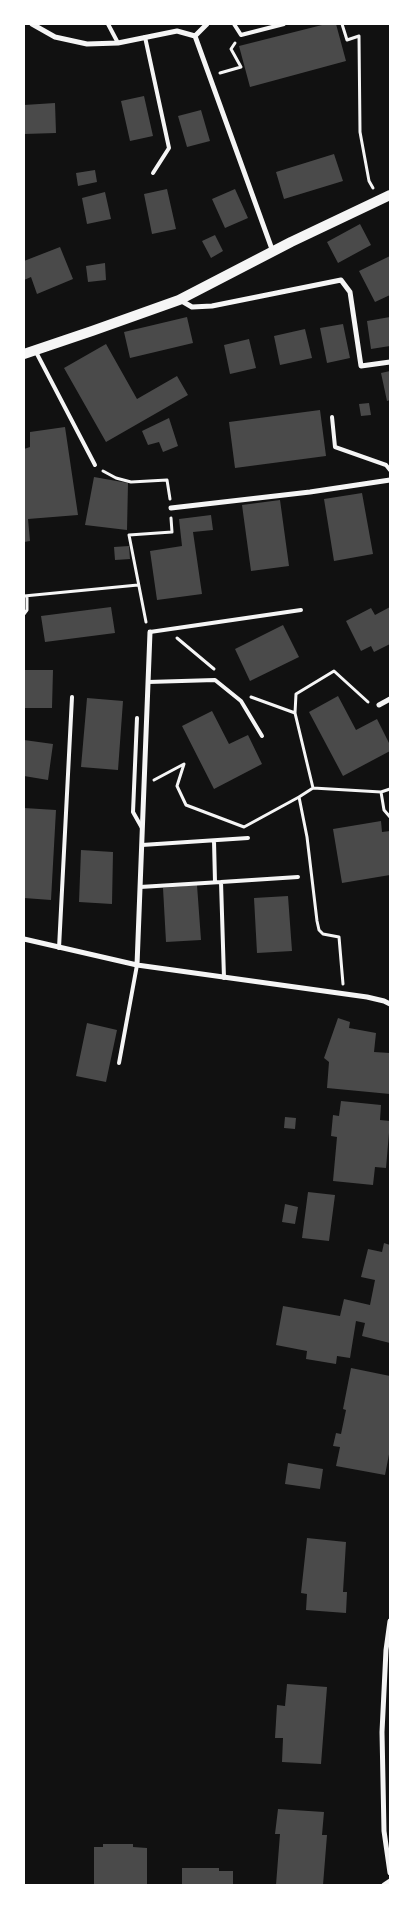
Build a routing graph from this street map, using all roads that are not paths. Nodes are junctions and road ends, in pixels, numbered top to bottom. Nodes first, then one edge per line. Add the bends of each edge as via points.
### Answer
1 (32, 24) edge
2 (108, 24) edge
3 (208, 24) edge
4 (234, 24) edge
5 (284, 24) edge
6 (195, 36) junction
7 (145, 38) junction
8 (118, 42) junction
9 (153, 173) dead end
10 (390, 195) edge
11 (273, 252) junction
12 (179, 300) junction
13 (35, 350) junction
14 (24, 354) edge
15 (390, 362) edge
16 (332, 418) dead end
17 (95, 466) road end
18 (390, 470) edge
19 (390, 480) edge
20 (171, 508) road end
21 (301, 610) dead end
22 (150, 632) joint
23 (148, 682) junction
24 (72, 697) dead end
25 (390, 699) edge
26 (379, 705) road end
27 (137, 718) dead end
28 (262, 736) dead end
29 (142, 828) junction
30 (248, 838) dead end
31 (214, 841) junction
32 (142, 845) junction
33 (298, 877) dead end
34 (215, 882) junction
35 (221, 882) junction
36 (140, 886) junction
37 (24, 939) edge
38 (60, 948) junction
39 (137, 964) junction
40 (224, 978) junction
41 (390, 1004) edge
42 (119, 1063) dead end
43 (390, 1622) edge
44 (390, 1873) edge
45 (390, 1881) edge
46 (384, 1885) edge

1 - 8 street via 55,37 79,43
2 - 8 lane
3 - 6 street
4 - 5 lane via 241,35
6 - 7 street via 177,31
6 - 11 street
7 - 8 street
7 - 9 lane via 169,148
10 - 11 main road
11 - 12 main road
12 - 13 main road
12 - 15 street via 192,307 212,306 341,280 350,292 361,366
13 - 14 main road
13 - 17 lane
16 - 18 lane via 335,447 386,465
19 - 20 street
21 - 22 lane
22 - 23 street
23 - 28 lane via 215,680 241,701
23 - 29 street
24 - 38 lane
25 - 26 street
27 - 29 lane via 134,812
29 - 32 street
30 - 31 lane
31 - 32 lane
31 - 34 lane
32 - 36 street
33 - 35 lane
34 - 35 lane
34 - 36 lane
35 - 40 lane
36 - 39 street
37 - 38 street
38 - 39 street
39 - 40 street
39 - 42 lane
40 - 41 street via 344,994
43 - 44 street via 382,1732 384,1831
45 - 46 street

